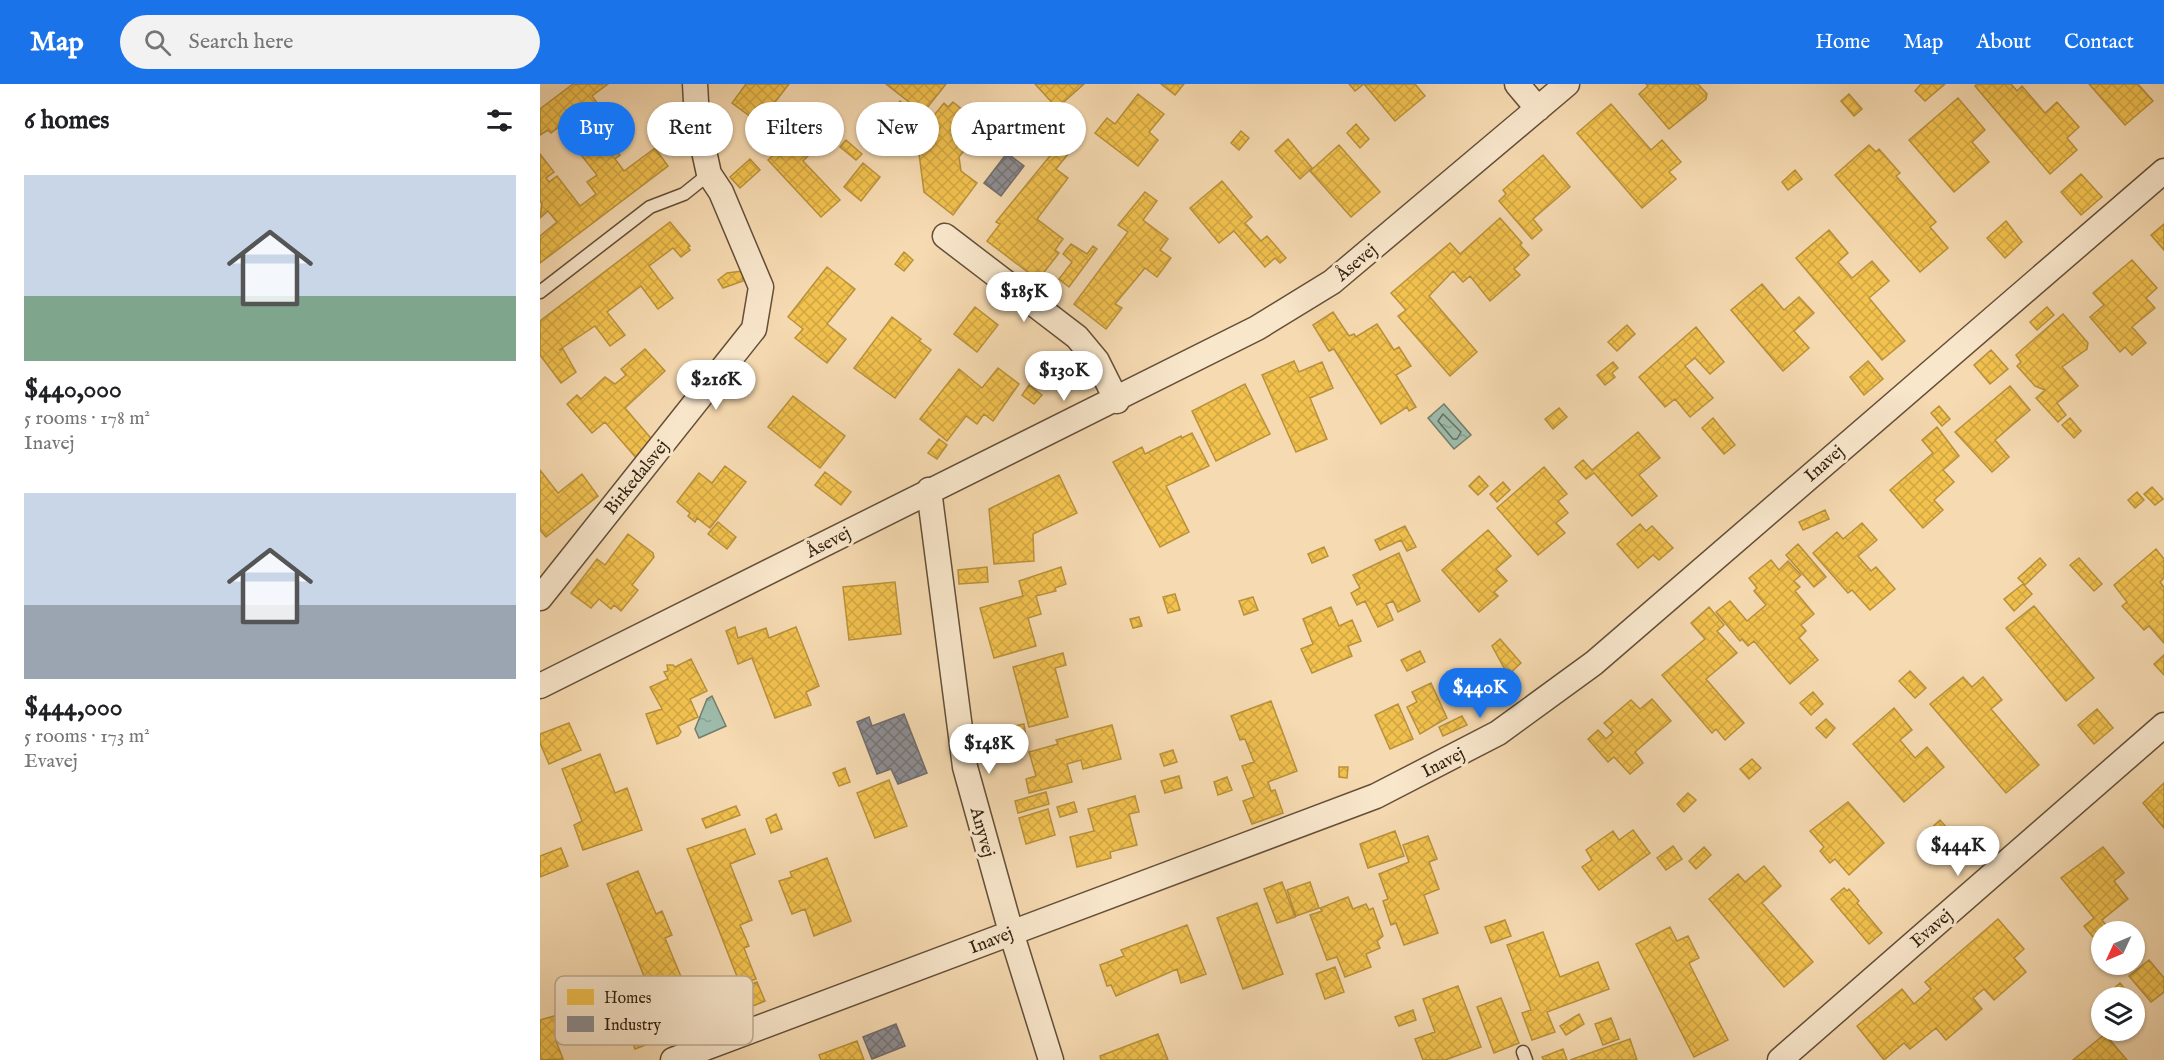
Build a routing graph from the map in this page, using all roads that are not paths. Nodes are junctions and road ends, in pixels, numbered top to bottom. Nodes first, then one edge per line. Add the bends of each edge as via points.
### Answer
1 (695, 84) edge
2 (1517, 84) edge
3 (1567, 84) edge
4 (1538, 109) junction
5 (2164, 171) edge
6 (715, 183) junction
7 (945, 236) dead end
8 (540, 292) edge
9 (1117, 400) junction
10 (929, 490) junction
11 (540, 598) edge
12 (540, 686) edge
13 (2164, 725) edge
14 (1011, 932) junction
15 (753, 1030) edge
16 (713, 1045) edge
17 (673, 1060) edge
18 (1051, 1060) edge
19 (1780, 1060) edge

1 - 6 street, Birkedalsvej via 697,119
2 - 4 street
3 - 4 street, Åsevej
4 - 9 street, Åsevej via 1332,282 1257,328
5 - 14 street, Inavej via 1594,663 1498,733 1376,796
6 - 8 lane via 650,207
6 - 11 street, Birkedalsvej via 760,287 754,329
7 - 9 street via 1077,338 1097,361
9 - 10 street, Åsevej
10 - 12 street, Åsevej
10 - 14 street, Anyvej via 965,767
13 - 19 street, Evavej
14 - 15 street, Inavej
14 - 18 street, Anyvej
16 - 17 street, Inavej

